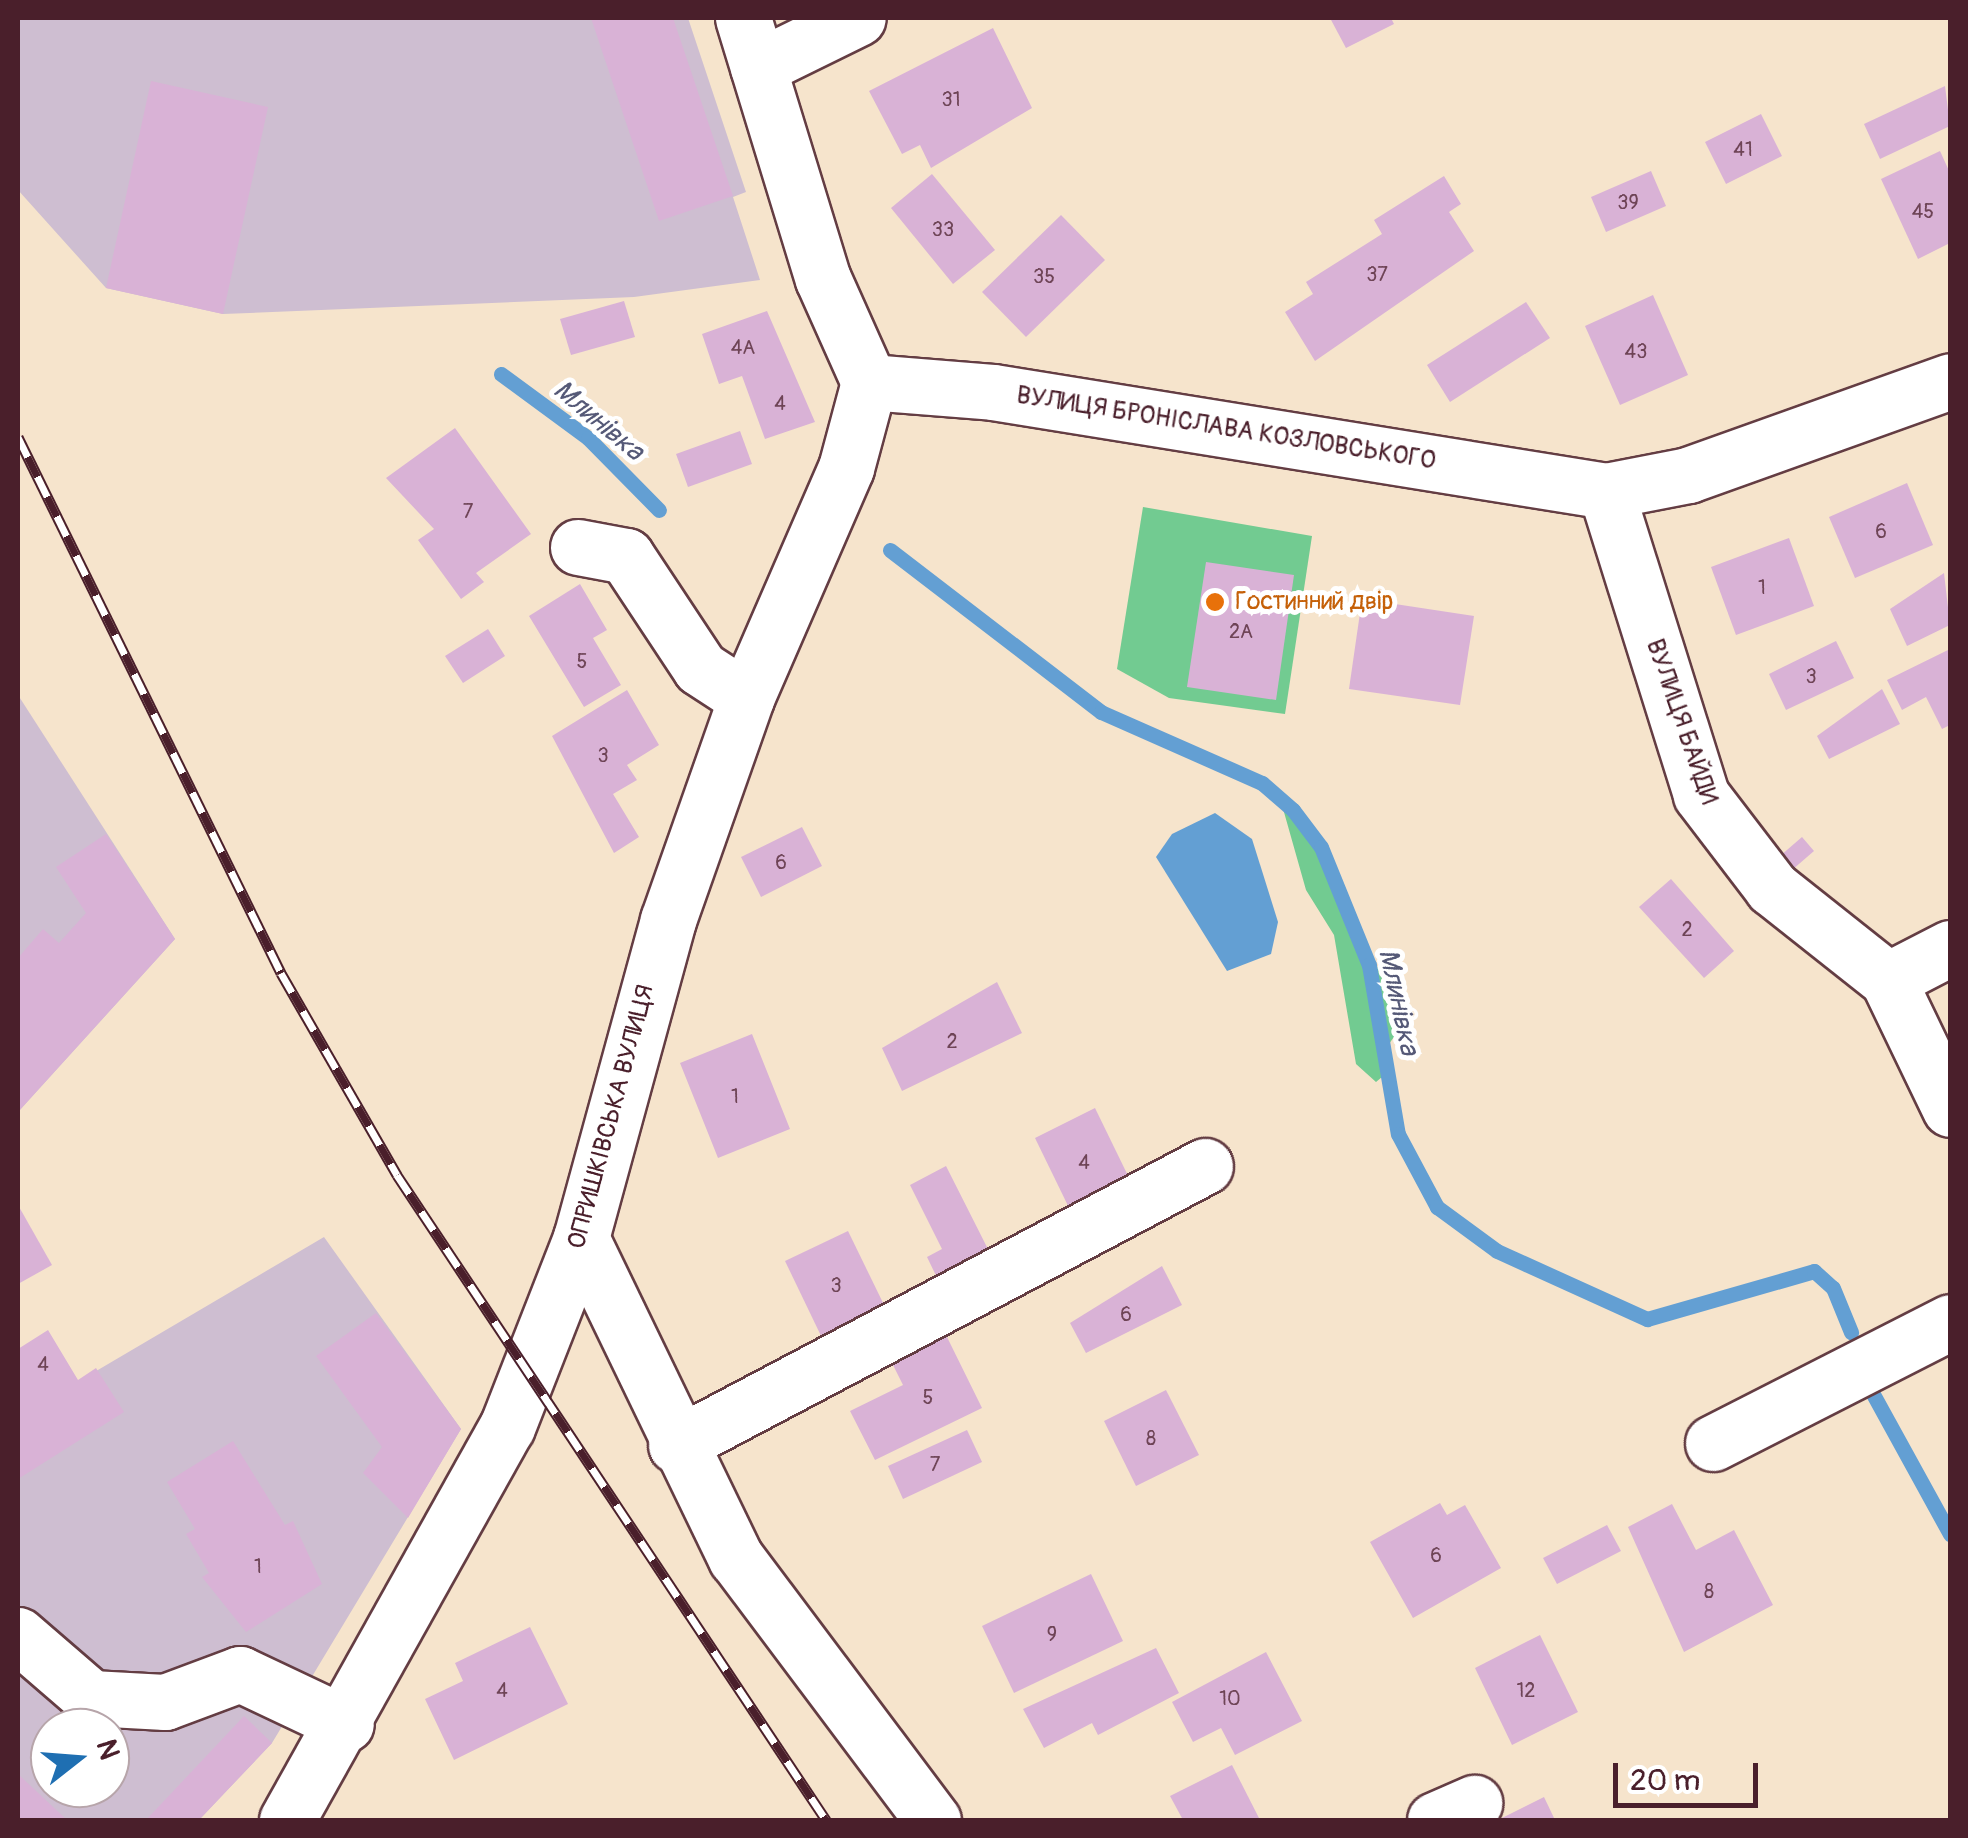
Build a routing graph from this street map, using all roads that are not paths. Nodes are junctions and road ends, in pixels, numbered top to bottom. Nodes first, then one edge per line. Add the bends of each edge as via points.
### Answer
1 (858, 18) edge
2 (751, 42) edge
3 (1950, 381) edge
4 (869, 382) junction
5 (1606, 490) junction
6 (578, 547) dead end
7 (746, 698) junction
8 (1950, 948) edge
9 (1888, 980) junction
10 (1950, 1109) edge
11 (1205, 1166) dead end
12 (581, 1238) junction
13 (1950, 1322) edge
14 (1713, 1443) dead end
15 (676, 1445) junction
16 (18, 1635) edge
17 (346, 1724) junction
18 (287, 1820) edge
19 (933, 1820) edge

1 - 2 street
2 - 4 street via 823,279
3 - 5 street, ВУЛИЦЯ БРОНІСЛАВА КОЗЛОВСЬКОГО via 1688,476
4 - 5 street, ВУЛИЦЯ БРОНІСЛАВА КОЗЛОВСЬКОГО via 993,392
4 - 7 street, ОПРИШКІВСЬКА ВУЛИЦЯ via 846,468
5 - 9 street, ВУЛИЦЯ БАЙДИ via 1701,795 1772,888
6 - 7 street via 626,556 700,668
7 - 12 street, ОПРИШКІВСЬКА ВУЛИЦЯ via 629,1042
8 - 9 street
9 - 10 street, ВУЛИЦЯ БАЙДИ
11 - 15 street
12 - 15 street via 618,1299
12 - 17 street, ОПРИШКІВСЬКА ВУЛИЦЯ via 498,1445
13 - 14 street
15 - 19 street via 736,1558
16 - 17 street via 91,1698 165,1702 240,1674
17 - 18 street, ОПРИШКІВСЬКА ВУЛИЦЯ

